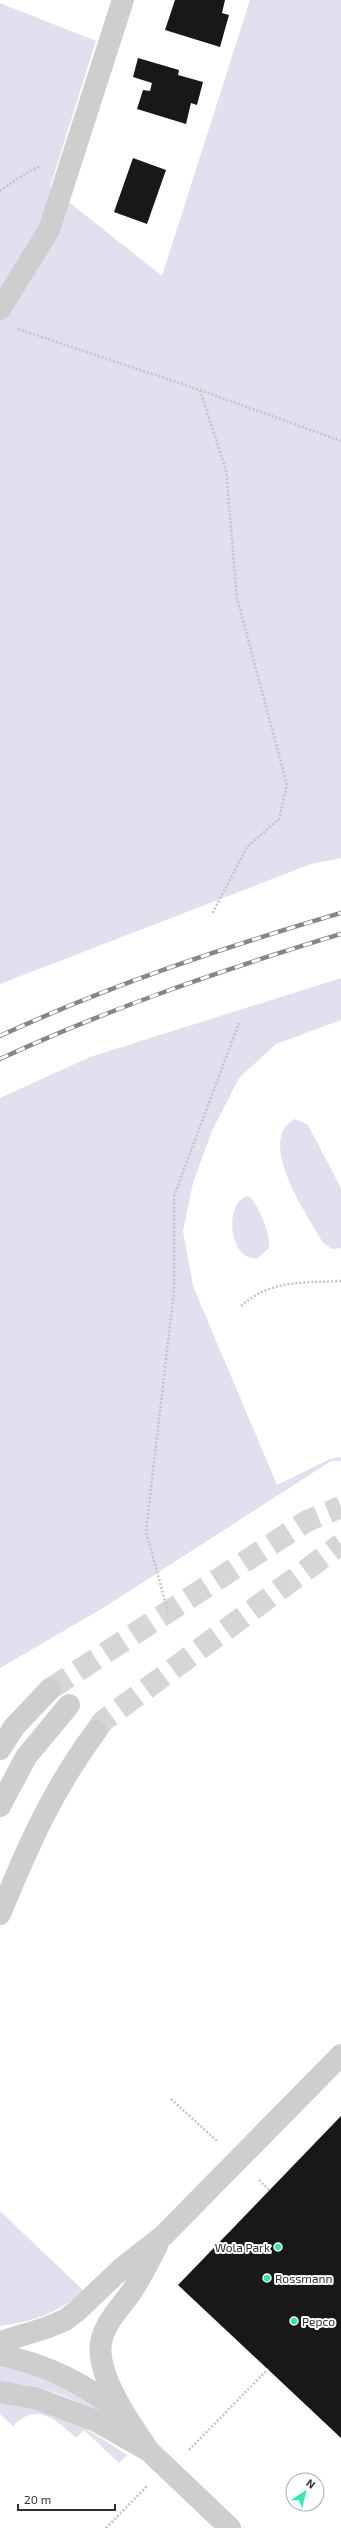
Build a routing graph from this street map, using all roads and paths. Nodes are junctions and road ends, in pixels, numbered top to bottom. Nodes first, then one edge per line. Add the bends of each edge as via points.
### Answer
1 (123, 0) edge
2 (0, 309) edge
3 (15, 328) dead end
4 (200, 390) junction
5 (341, 441) edge
6 (212, 914) dead end
7 (240, 1023) dead end
8 (341, 1281) edge
9 (241, 1306) dead end
10 (168, 1612) dead end
11 (50, 1689) tunnel mouth
12 (69, 1705) tunnel mouth
13 (96, 1730) tunnel mouth
14 (0, 1749) edge
15 (0, 1806) edge
16 (0, 1914) edge
17 (341, 2056) edge
18 (163, 2236) junction
19 (0, 2342) edge
20 (0, 2355) edge
21 (0, 2392) edge
22 (127, 2418) junction
23 (149, 2451) junction
24 (230, 2528) edge

1 - 2 street via 49,230
3 - 4 path
4 - 5 path
4 - 6 path via 226,470 237,598 287,785 280,819 247,847
7 - 10 path via 174,1196 174,1291 146,1531
8 - 9 path via 271,1286 255,1294
11 - 14 street via 14,1727
12 - 15 street via 26,1757
13 - 16 street via 72,1763 38,1823
17 - 18 street
18 - 19 street via 121,2269 64,2320
18 - 22 street via 132,2291 112,2317 101,2343 102,2366
20 - 22 street via 47,2367 68,2377 98,2395
21 - 23 street via 36,2398 96,2421
22 - 23 street
23 - 24 street

